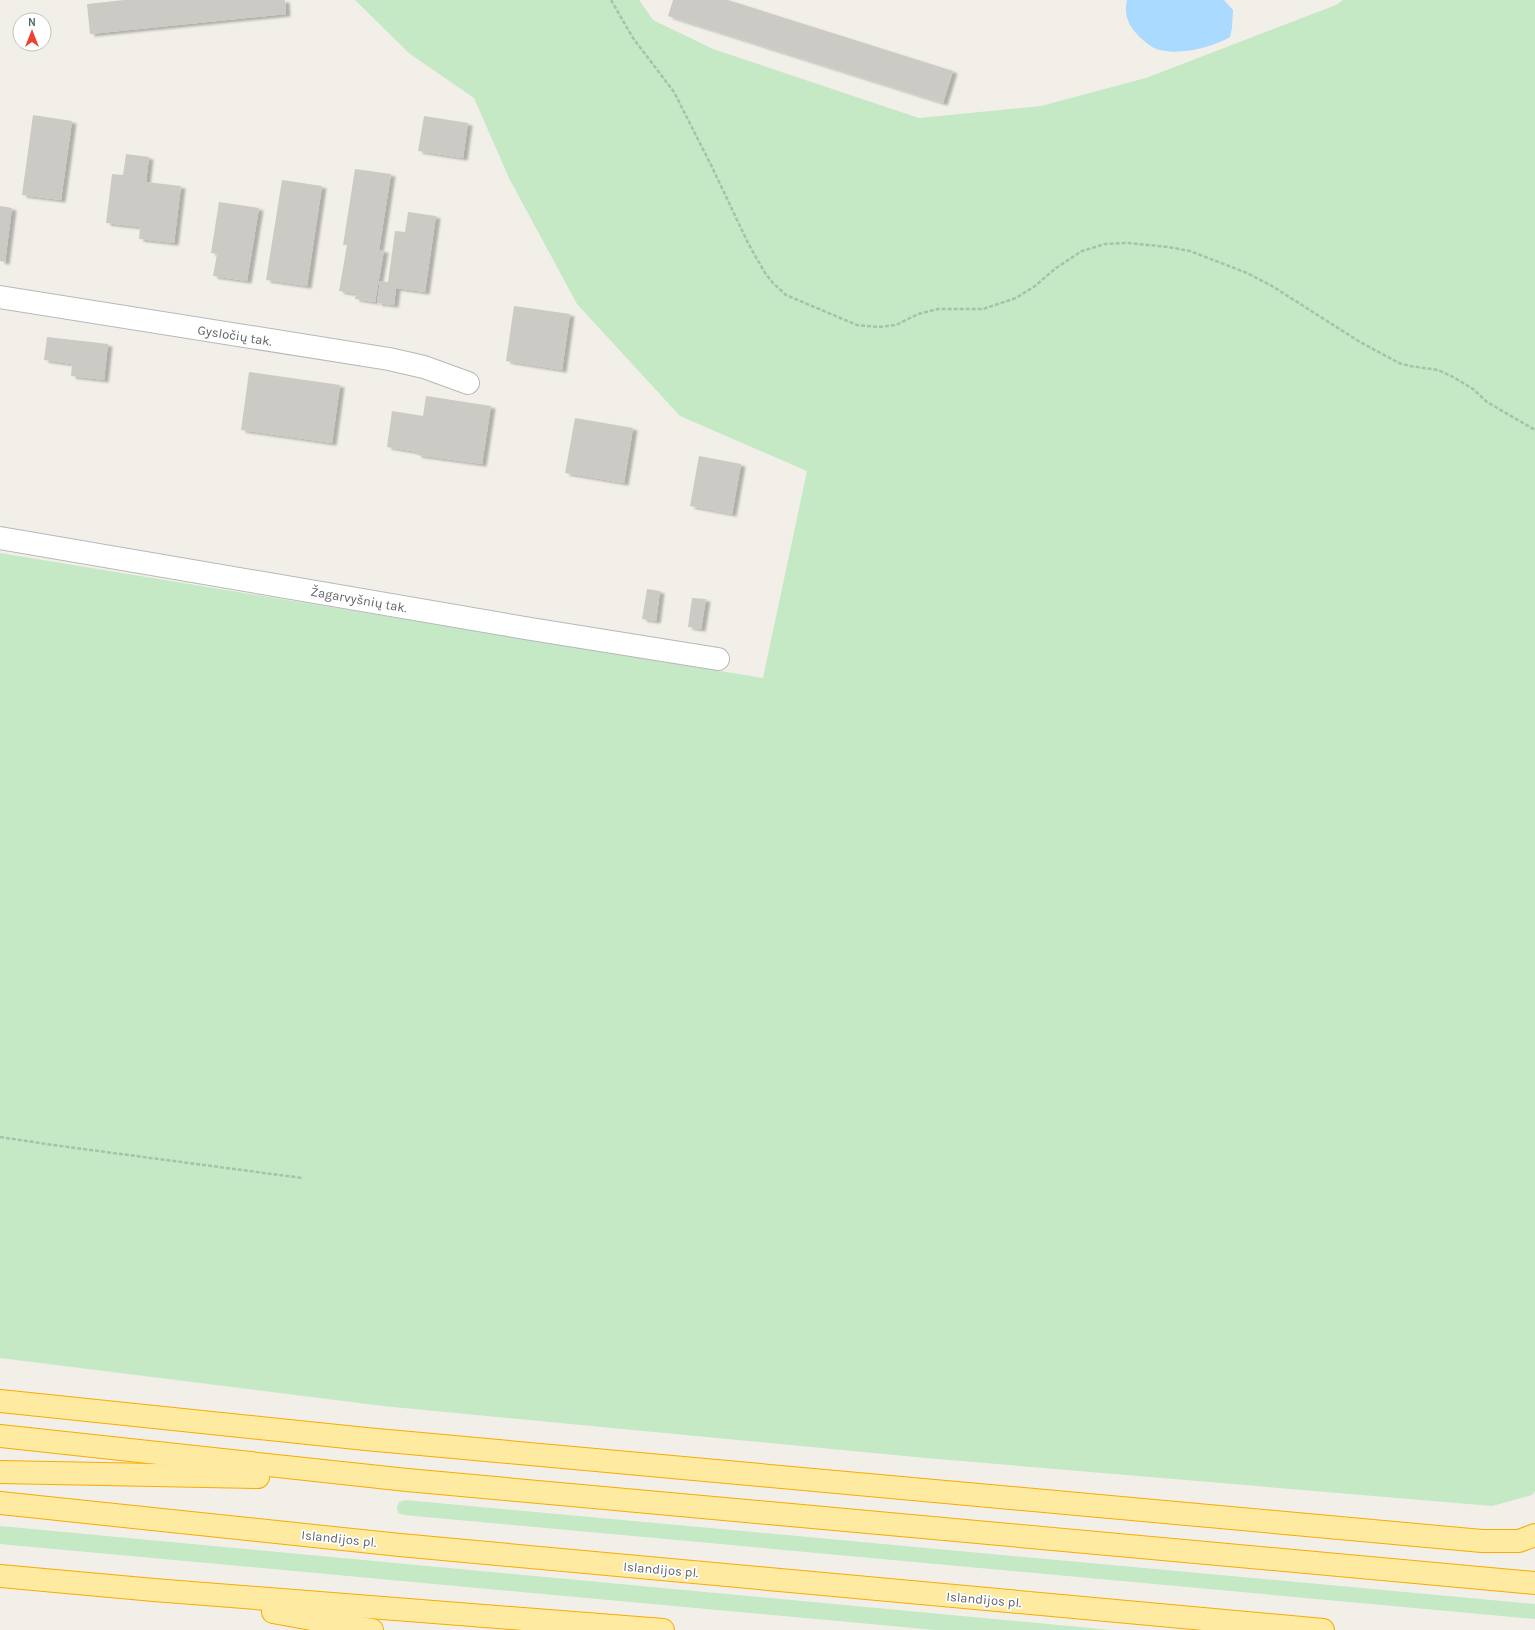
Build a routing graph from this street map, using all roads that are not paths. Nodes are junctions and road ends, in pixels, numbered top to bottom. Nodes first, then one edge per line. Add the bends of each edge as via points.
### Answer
1 (0, 298) edge
2 (468, 383) dead end
3 (0, 538) edge
4 (718, 659) dead end
5 (0, 1401) edge
6 (0, 1436) edge
7 (0, 1472) edge
8 (407, 1480) junction
9 (0, 1503) edge
10 (1535, 1536) edge
11 (0, 1576) edge
12 (1535, 1582) edge
13 (154, 1590) junction
14 (437, 1612) junction
15 (367, 1630) edge
16 (663, 1630) edge
17 (1323, 1630) edge

1 - 2 street, Gysločių tak. via 388,359 424,367
3 - 4 street, Žagarvyšnių tak.
5 - 10 highway via 366,1440 1482,1541 1519,1541
6 - 8 highway
7 - 8 highway
8 - 12 highway
9 - 17 highway, Islandijos pl. via 400,1545
11 - 13 highway
13 - 14 highway
13 - 15 highway
14 - 15 highway
14 - 16 highway

